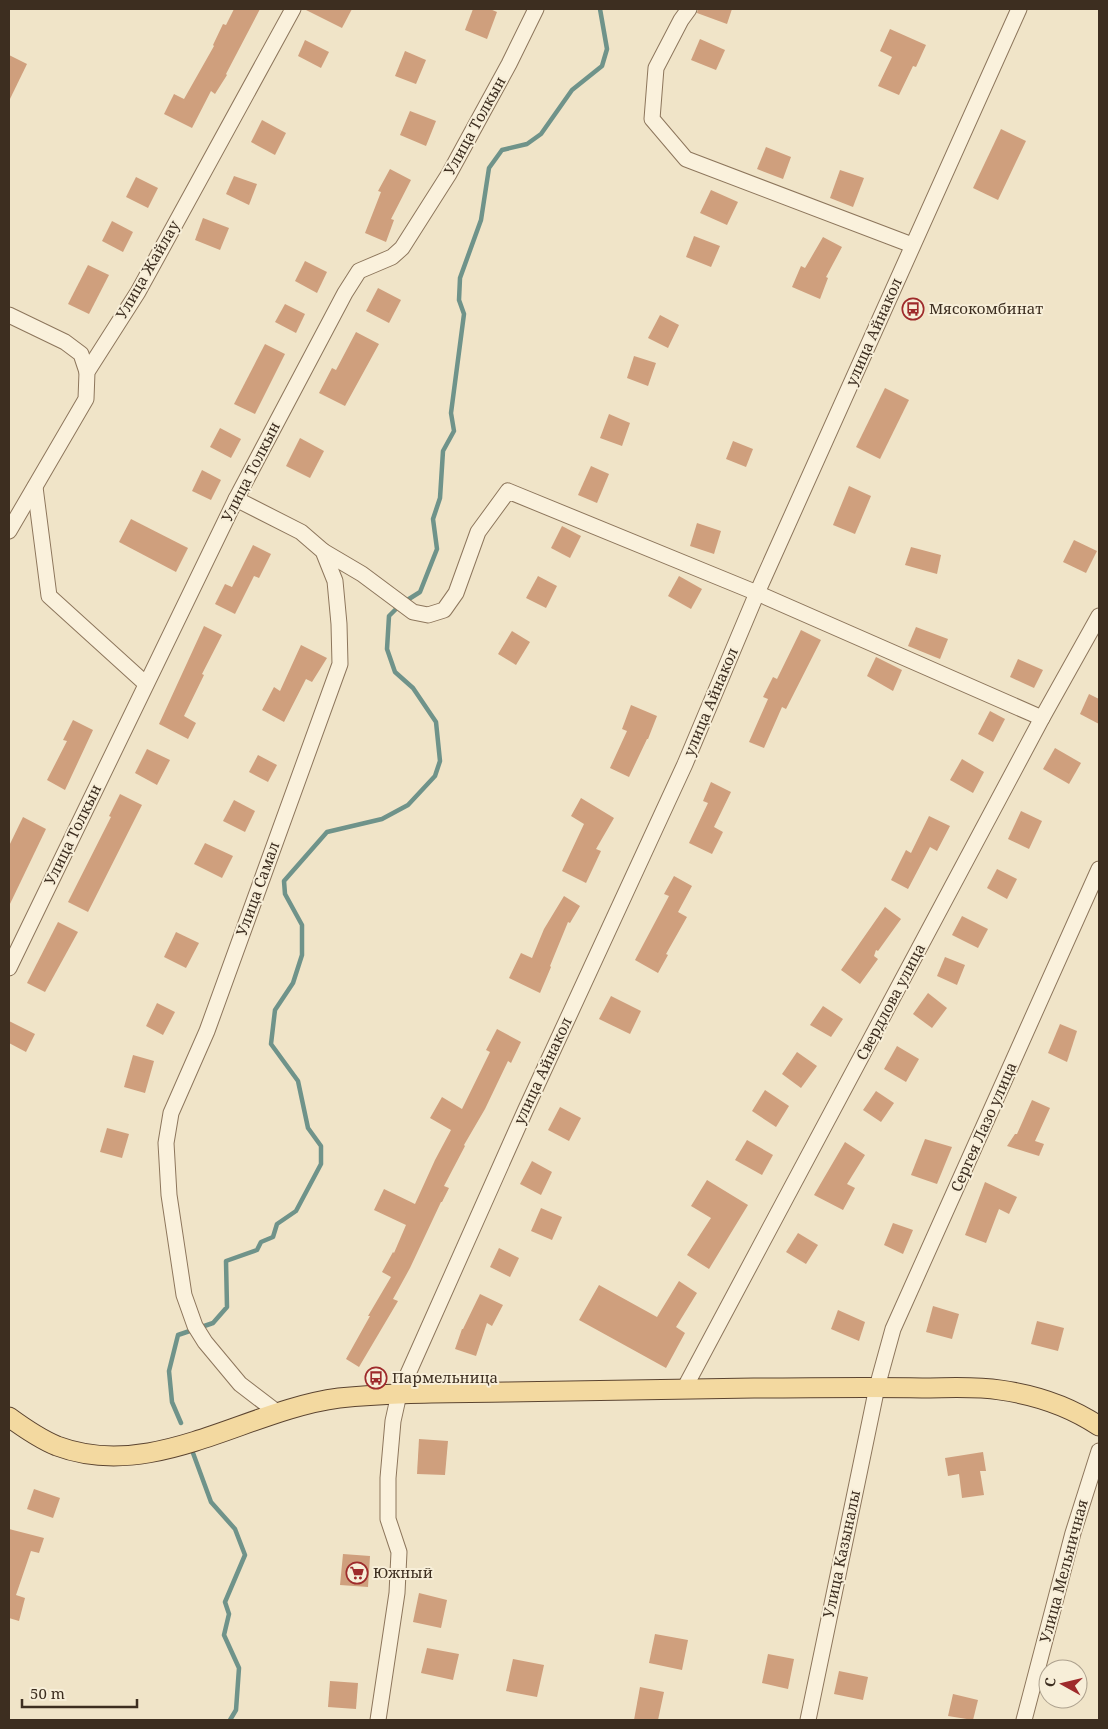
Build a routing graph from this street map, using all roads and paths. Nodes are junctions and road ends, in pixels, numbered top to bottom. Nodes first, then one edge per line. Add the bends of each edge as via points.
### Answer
1 (293, 9) edge
2 (536, 9) edge
3 (689, 9) edge
4 (1019, 9) edge
5 (912, 246) junction
6 (9, 315) edge
7 (87, 372) junction
8 (35, 487) junction
9 (236, 499) junction
10 (9, 531) edge
11 (323, 551) junction
12 (757, 593) junction
13 (1099, 616) edge
14 (146, 684) junction
15 (1042, 718) junction
16 (1099, 870) edge
17 (9, 968) edge
18 (877, 1387) junction
19 (684, 1389) junction
20 (399, 1394) junction
21 (278, 1413) junction
22 (9, 1417) edge
23 (1099, 1426) edge
24 (1099, 1451) edge
25 (378, 1720) edge
26 (808, 1720) edge
27 (1024, 1720) edge

1 - 7 street, Улица Жайлау via 138,292
2 - 9 street, Улица Толкын via 449,174 402,248 392,258 359,270
3 - 5 street via 656,68 652,119 686,159
4 - 5 street, улица Айнакол
5 - 12 street, улица Айнакол
6 - 7 street via 65,342 81,354
7 - 8 street via 86,398
8 - 10 street
8 - 14 street via 49,596
9 - 11 street, Улица Самал via 301,532
9 - 14 street, Улица Толкын
11 - 12 street via 362,574 413,612 428,615 444,610 456,592 478,532 508,491
11 - 21 street, Улица Самал via 335,581 340,664 207,1031 172,1113 166,1143 169,1195 184,1295 195,1326 240,1384
12 - 15 street
12 - 20 street, улица Айнакол via 685,764 525,1110
13 - 15 street, Свердлова улица
14 - 17 street, Улица Толкын
15 - 19 street, Свердлова улица
16 - 18 street, Сергея Лазо улица via 893,1330
18 - 19 main road
18 - 23 main road via 997,1389 1050,1401 1081,1414
18 - 26 street, Улица Казыналы
19 - 20 main road
20 - 21 main road via 336,1399
20 - 25 street, улица Айнакол via 388,1478 388,1518 399,1552 397,1593
21 - 22 main road via 172,1447 114,1456 57,1446
24 - 27 street, Улица Мельничная via 1073,1533

